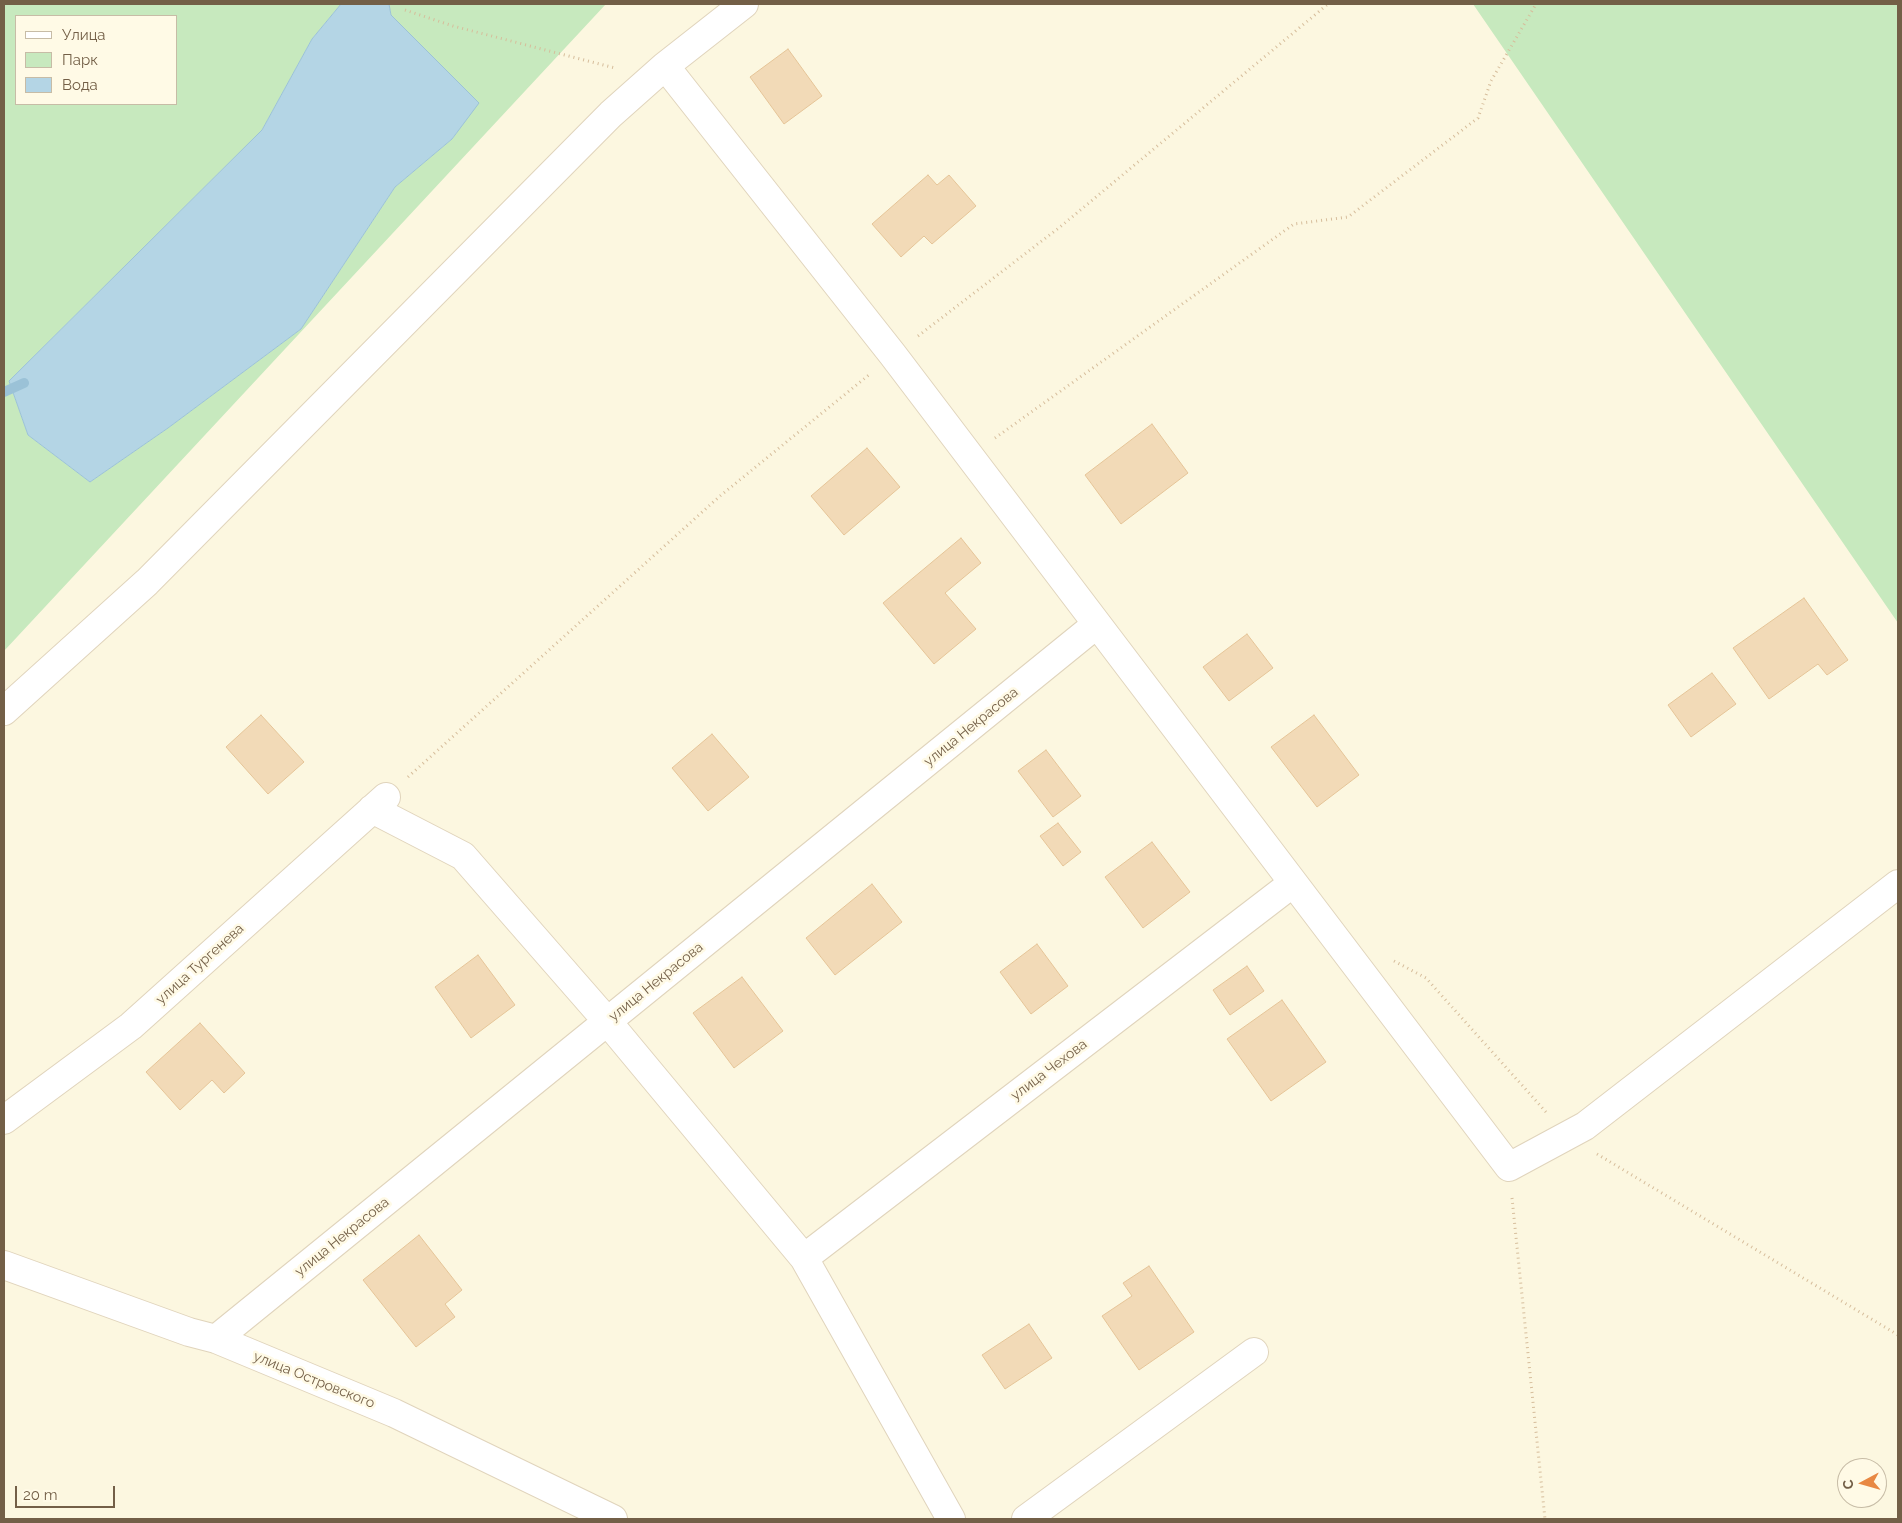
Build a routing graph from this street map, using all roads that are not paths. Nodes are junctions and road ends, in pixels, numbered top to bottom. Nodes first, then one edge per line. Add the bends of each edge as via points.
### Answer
1 (744, 4) edge
2 (665, 66) junction
3 (1097, 624) junction
4 (4, 711) edge
5 (1294, 883) junction
6 (1898, 884) edge
7 (608, 1021) junction
8 (4, 1120) edge
9 (804, 1258) junction
10 (4, 1265) edge
11 (216, 1339) junction
12 (1254, 1352) dead end
13 (613, 1519) edge
14 (951, 1519) edge
15 (1026, 1519) edge

1 - 2 street
2 - 3 street via 893,355
2 - 4 street via 611,114 146,582
3 - 5 street
3 - 7 street, улица Некрасова
5 - 6 street via 1509,1167 1584,1126
5 - 9 street, улица Чехова
7 - 8 street, улица Тургенева via 463,856 379,802 131,1026
7 - 9 street
7 - 11 street, улица Некрасова
9 - 14 street
10 - 11 street, улица Островского
11 - 13 street, улица Островского via 394,1412
12 - 15 street

